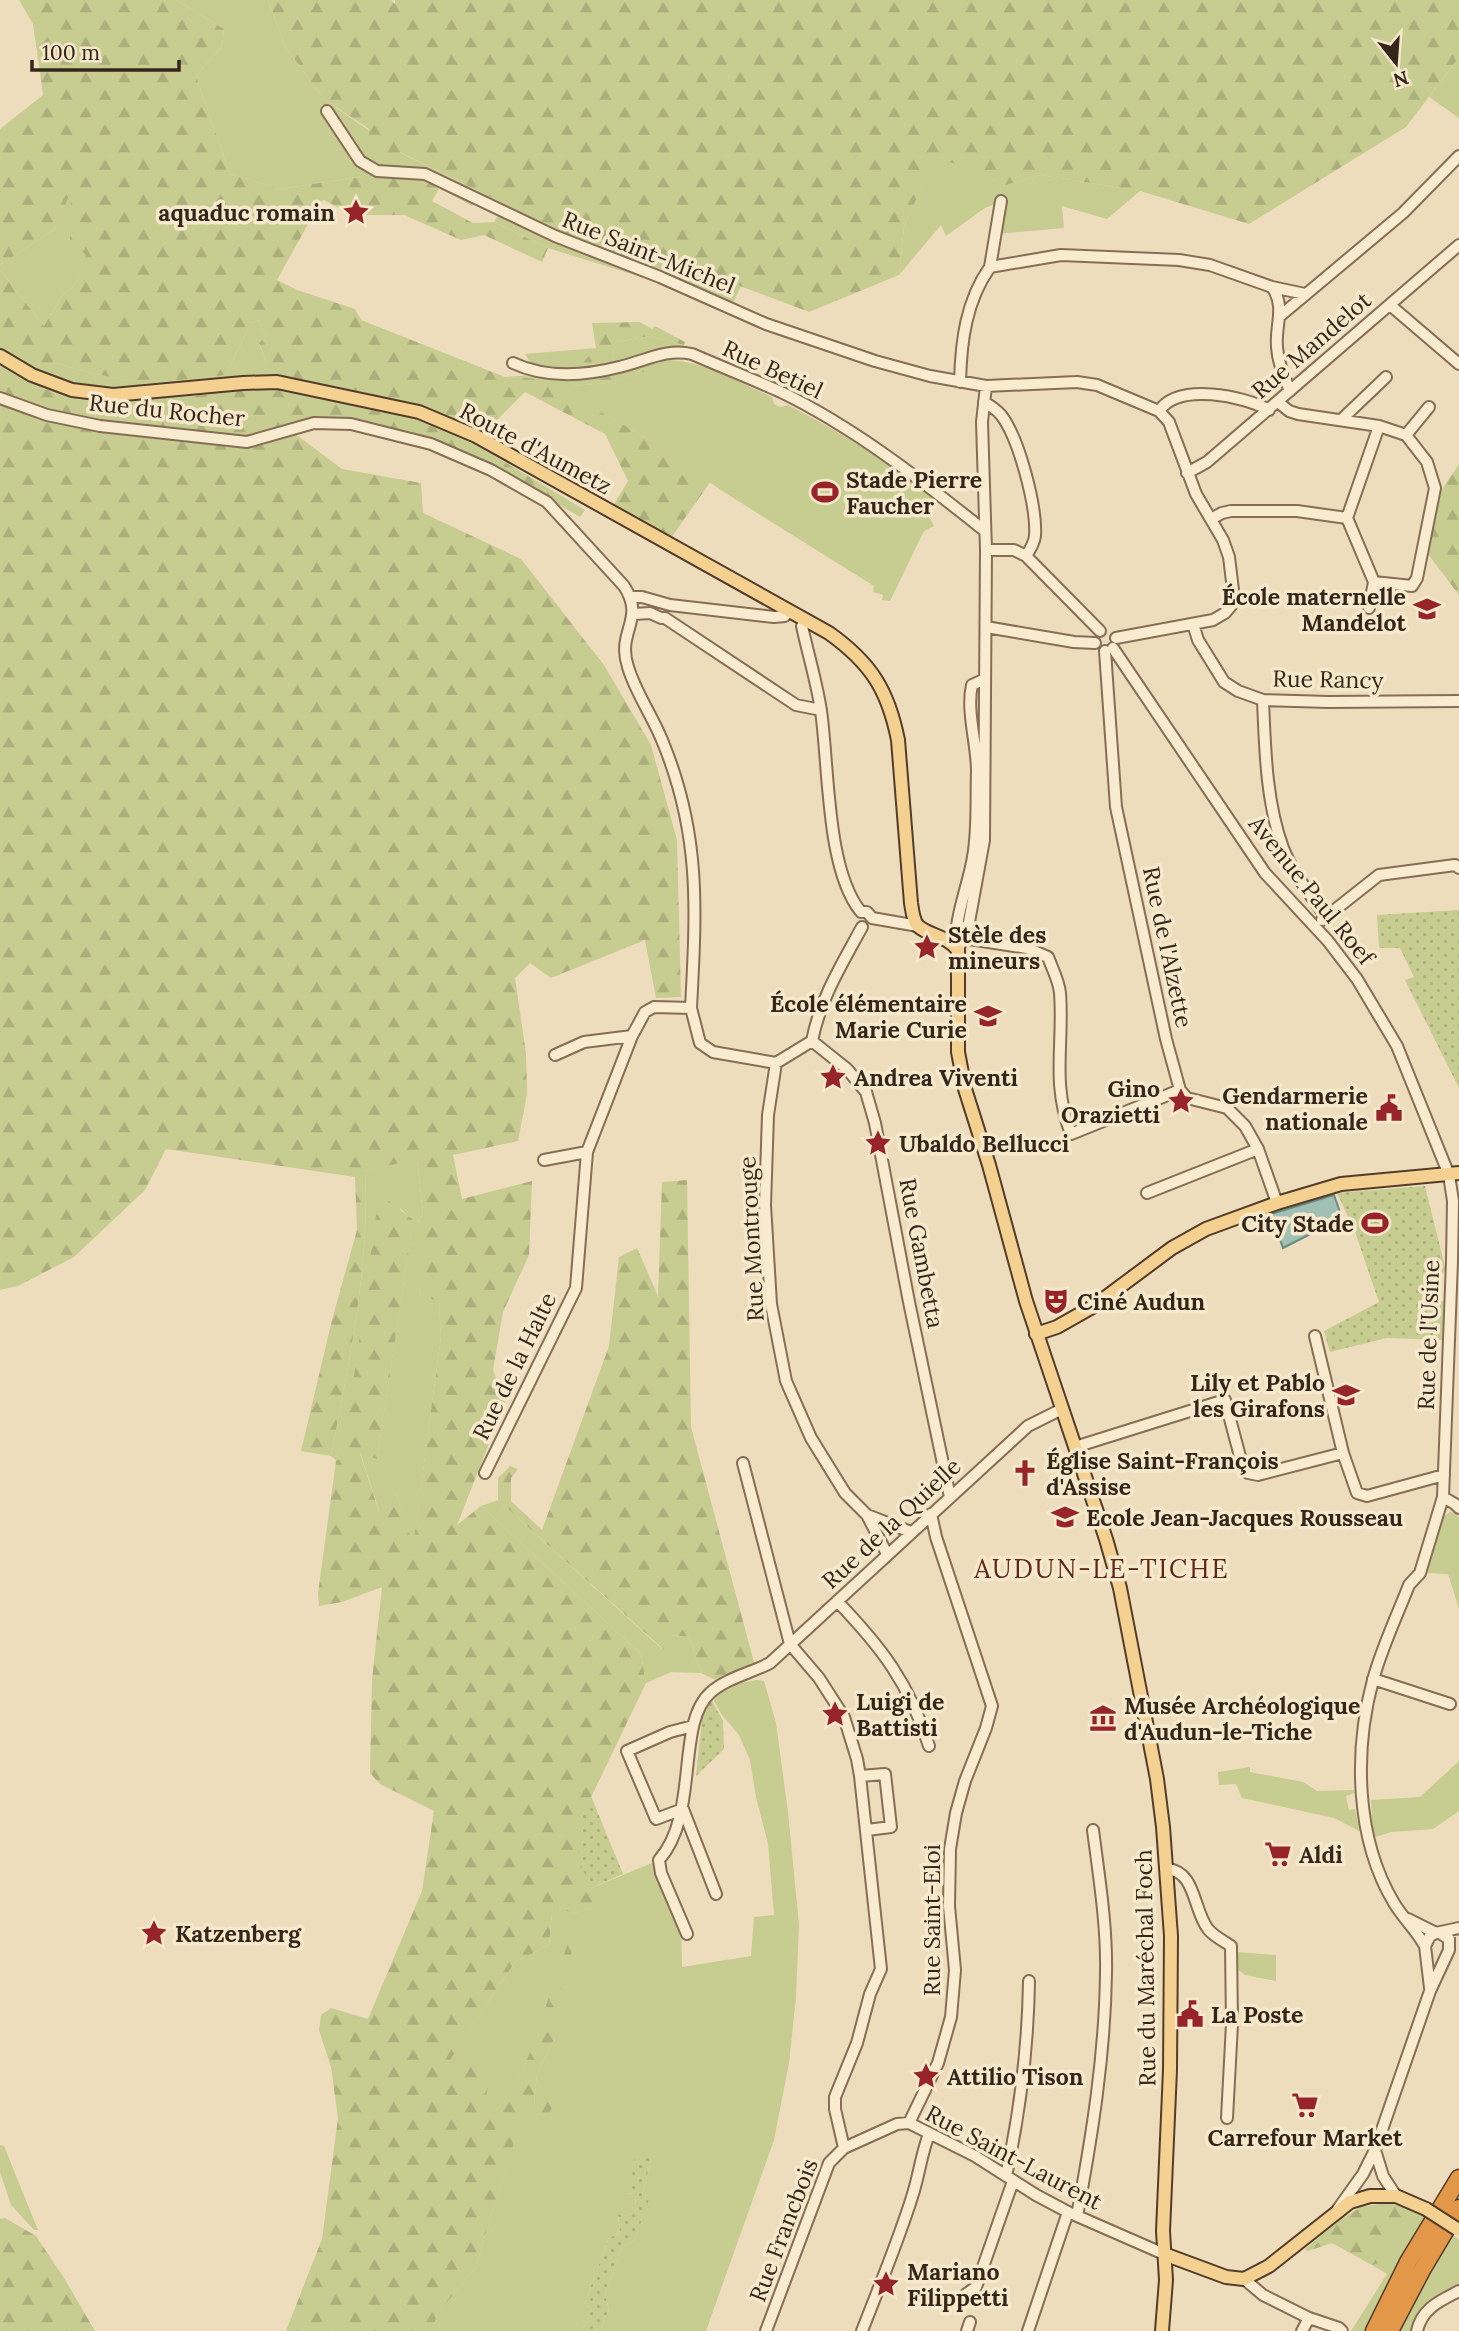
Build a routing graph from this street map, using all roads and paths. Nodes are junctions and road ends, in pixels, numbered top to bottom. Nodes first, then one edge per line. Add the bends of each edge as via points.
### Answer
1 (327, 111) dead end
2 (1459, 156) edge
3 (1001, 201) dead end
4 (1459, 245) edge
5 (990, 267) junction
6 (1272, 287) junction
7 (1305, 294) junction
8 (1390, 305) junction
9 (1280, 316) junction
10 (0, 356) edge
11 (513, 363) dead end
12 (1459, 364) edge
13 (1385, 377) dead end
14 (960, 382) junction
15 (986, 386) junction
16 (1290, 390) junction
17 (0, 398) edge
18 (984, 402) junction
19 (1274, 406) junction
20 (1429, 407) dead end
21 (1159, 411) junction
22 (1342, 419) junction
23 (1379, 426) junction
24 (1406, 435) junction
25 (1187, 473) junction
26 (1347, 518) junction
27 (1211, 519) junction
28 (985, 531) junction
29 (986, 550) junction
30 (1026, 556) junction
31 (1374, 582) junction
32 (632, 597) junction
33 (667, 605) junction
34 (1369, 608) dead end
35 (789, 611) junction
36 (634, 614) junction
37 (665, 618) junction
38 (806, 620) junction
39 (1194, 624) junction
40 (985, 627) junction
41 (1100, 631) junction
42 (1095, 643) junction
43 (1111, 646) junction
44 (1262, 700) junction
45 (1459, 701) edge
46 (821, 710) junction
47 (1459, 868) edge
48 (1310, 894) junction
49 (1295, 907) junction
50 (861, 912) junction
51 (1326, 917) junction
52 (872, 918) junction
53 (918, 926) junction
54 (1314, 926) junction
55 (862, 927) junction
56 (961, 935) junction
57 (691, 1008) junction
58 (632, 1036) junction
59 (812, 1041) junction
60 (555, 1055) dead end
61 (776, 1063) junction
62 (1180, 1090) junction
63 (1258, 1149) junction
64 (587, 1152) junction
65 (544, 1160) dead end
66 (1454, 1174) edge
67 (1147, 1193) dead end
68 (1277, 1203) junction
69 (1036, 1334) junction
70 (1315, 1336) dead end
71 (1454, 1348) edge
72 (1062, 1409) junction
73 (1075, 1447) junction
74 (1343, 1453) junction
75 (743, 1463) dead end
76 (485, 1472) dead end
77 (1444, 1475) junction
78 (950, 1497) junction
79 (1443, 1497) junction
80 (1459, 1508) edge
81 (931, 1514) junction
82 (867, 1515) junction
83 (911, 1532) junction
84 (887, 1554) junction
85 (836, 1601) junction
86 (790, 1644) junction
87 (1373, 1679) junction
88 (1450, 1704) dead end
89 (693, 1726) junction
90 (929, 1746) dead end
91 (860, 1776) junction
92 (683, 1809) junction
93 (867, 1829) junction
94 (1093, 1830) dead end
95 (1167, 1869) junction
96 (716, 1894) dead end
97 (1403, 1916) junction
98 (1459, 1928) edge
99 (1438, 1933) junction
100 (687, 1934) dead end
101 (1459, 1939) edge
102 (1426, 1948) junction
103 (1449, 1951) junction
104 (1029, 1981) dead end
105 (1430, 1991) junction
106 (1227, 2118) dead end
107 (909, 2123) junction
108 (929, 2134) junction
109 (844, 2148) junction
110 (1375, 2150) junction
111 (1363, 2174) junction
112 (1384, 2176) junction
113 (1459, 2178) edge
114 (1010, 2179) junction
115 (1374, 2196) junction
116 (1396, 2196) junction
117 (1459, 2207) edge
118 (1335, 2213) junction
119 (1072, 2214) junction
120 (1458, 2230) edge
121 (1164, 2254) junction
122 (1244, 2279) junction
123 (1459, 2291) edge
124 (965, 2295) dead end
125 (1309, 2318) junction
126 (766, 2331) edge
127 (862, 2331) edge
128 (1028, 2331) edge
129 (1162, 2331) edge
130 (1302, 2331) edge
131 (1342, 2331) edge
132 (1374, 2331) edge
133 (1390, 2331) edge
134 (1417, 2331) edge

1 - 14 street, Rue Saint-Michel via 360,161 377,171 425,174 555,236 766,324 875,361
2 - 7 street via 1404,213
3 - 5 street
4 - 8 street, Rue Mandelot
5 - 6 street via 1061,255 1180,260 1210,265
5 - 14 street via 973,295 961,347
6 - 7 street
6 - 9 street via 1278,295
7 - 9 street
8 - 12 street
8 - 16 street, Rue Mandelot
9 - 16 street via 1278,361
10 - 35 main road, Route d'Aumetz via 32,375 72,390 113,395 277,382 419,412 476,436
11 - 28 street, Rue Betiel via 549,374 620,367 680,351 692,355 782,393 831,420 915,475
13 - 22 street
14 - 15 street, Rue Saint-Michel
15 - 18 street
15 - 21 street, Rue Saint-Michel via 1077,382 1097,385
16 - 19 street, Rue Mandelot
17 - 32 street, Rue du Rocher via 47,415 113,427 247,442 314,423 351,424 431,444 491,470 547,502
18 - 28 street
18 - 30 street via 1003,417 1026,472 1035,534
19 - 21 street via 1219,394 1172,400
19 - 22 street
19 - 25 street, Rue Mandelot
20 - 24 street
21 - 25 street via 1169,422
22 - 23 street
23 - 24 street
23 - 26 street
24 - 31 street via 1427,461 1435,488 1417,578 1412,586
25 - 27 street
26 - 27 street via 1297,511 1231,511
26 - 31 street
27 - 39 street via 1229,557 1231,606 1213,620
28 - 29 street
29 - 30 street via 1014,550
29 - 40 street
30 - 41 street
31 - 34 street
32 - 33 street
32 - 36 street
33 - 35 street via 774,617
33 - 37 street
35 - 38 main road, Route d'Aumetz
36 - 37 street
36 - 57 street via 624,648 628,667 664,744 690,834 695,876
37 - 46 street via 796,705
38 - 46 street via 802,626
38 - 53 main road, Route d'Aumetz via 850,648 869,667 893,714 911,903
39 - 43 street
39 - 44 street, Rue Rancy via 1198,640 1224,682
40 - 42 street
40 - 56 street via 984,839
41 - 42 street
41 - 43 street via 1107,630
42 - 43 street, Avenue Paul Roef via 1101,650
43 - 49 street, Avenue Paul Roef via 1265,873
43 - 62 street, Rue de l'Alzette via 1116,807
44 - 45 street, Rue Rancy
44 - 48 street via 1276,824 1284,850
46 - 50 street via 834,835 844,881
47 - 51 street via 1379,875
48 - 49 street
48 - 51 street
49 - 54 street, Avenue Paul Roef
50 - 52 street
50 - 55 street via 856,919
51 - 54 street
52 - 53 street
52 - 55 street
53 - 56 main road via 951,941
54 - 66 street, Avenue Paul Roef via 1353,973 1397,1046
55 - 59 street via 827,990
56 - 62 street via 1027,947 1048,957 1060,991 1058,1084 1071,1134
56 - 69 main road, Rue du Maréchal Foch via 958,1052
57 - 58 street, Rue de la Halte via 654,1007 645,1012
57 - 61 street via 700,1043 713,1052
58 - 60 street via 584,1041
58 - 64 street, Rue de la Halte
59 - 61 street
59 - 78 street, Rue Gambetta via 847,1069 866,1093
61 - 82 street, Rue Montrouge via 768,1115 765,1205 773,1317 786,1381 811,1438 845,1493
62 - 63 street via 1187,1098 1227,1108 1245,1126
63 - 67 street
63 - 68 street
64 - 65 street
64 - 76 street, Rue de la Halte via 576,1288
66 - 68 main road via 1340,1184
66 - 71 street, Rue de l'Usine
68 - 69 main road via 1206,1229 1172,1248 1094,1306
69 - 72 main road, Rue du Maréchal Foch
70 - 74 street
71 - 77 street, Rue de l'Usine
72 - 73 main road, Rue du Maréchal Foch
72 - 78 street, Rue de la Quielle via 1028,1426
73 - 74 street via 1224,1400 1248,1473 1258,1475
73 - 95 main road, Rue du Maréchal Foch via 1125,1604 1157,1779
74 - 77 street via 1353,1486 1367,1496
75 - 86 street
77 - 79 street, Rue de l'Usine
78 - 81 street, Rue de la Quielle
79 - 80 street
79 - 87 street, Rue de l'Usine via 1420,1573 1409,1585
81 - 83 street, Rue de la Quielle
81 - 107 street, Rue Saint-Eloi via 992,1706 965,1781 950,1849 948,1906 955,1970 951,2017 938,2063
82 - 83 street, Rue Montrouge
82 - 84 street, Rue Montrouge
83 - 84 street, Rue de la Quielle
84 - 85 street, Rue de la Quielle
85 - 86 street, Rue de la Quielle
85 - 90 street via 871,1636 903,1683
86 - 89 street, Rue de la Quielle via 770,1663 709,1693
86 - 91 street via 820,1678 844,1717
87 - 88 street
87 - 97 street, Rue de l'Usine via 1362,1731 1366,1826 1379,1870
89 - 92 street, Rue de la Quielle
89 - 92 street via 627,1751 656,1819
91 - 93 street
91 - 93 street via 885,1774 891,1827
92 - 96 street
92 - 100 street via 659,1860
93 - 109 street via 881,1969 835,2097
94 - 119 street via 1106,1972 1092,2140
95 - 106 street via 1177,1869 1185,1876 1208,1929 1231,1946
95 - 121 main road, Rue du Maréchal Foch via 1171,2004
97 - 99 street
97 - 102 street, Rue de l'Usine
98 - 99 street
99 - 102 street via 1427,1939
99 - 103 street via 1448,1939
101 - 103 street
102 - 103 street via 1434,1957
102 - 105 street
103 - 105 street
104 - 114 street via 1028,2036
105 - 110 street
107 - 108 street, Rue Saint-Laurent
107 - 109 street, Rue Saint-Laurent
108 - 114 street, Rue Saint-Laurent via 975,2155
108 - 127 street via 912,2199
109 - 126 street, Rue Francbois via 829,2164
110 - 111 street
110 - 112 street
111 - 115 street
111 - 118 street
112 - 115 street
112 - 116 street
113 - 132 highway via 1408,2262
114 - 119 street, Rue Saint-Laurent
114 - 124 street via 976,2287
115 - 116 main road
115 - 118 main road via 1350,2202
116 - 120 main road, bridge
117 - 133 highway
118 - 122 main road via 1269,2266
119 - 121 street, Rue Saint-Laurent
119 - 128 street
121 - 122 main road
121 - 129 main road, Rue du Maréchal Foch
122 - 125 street via 1263,2295
123 - 134 street via 1433,2305
125 - 130 street
125 - 131 street

